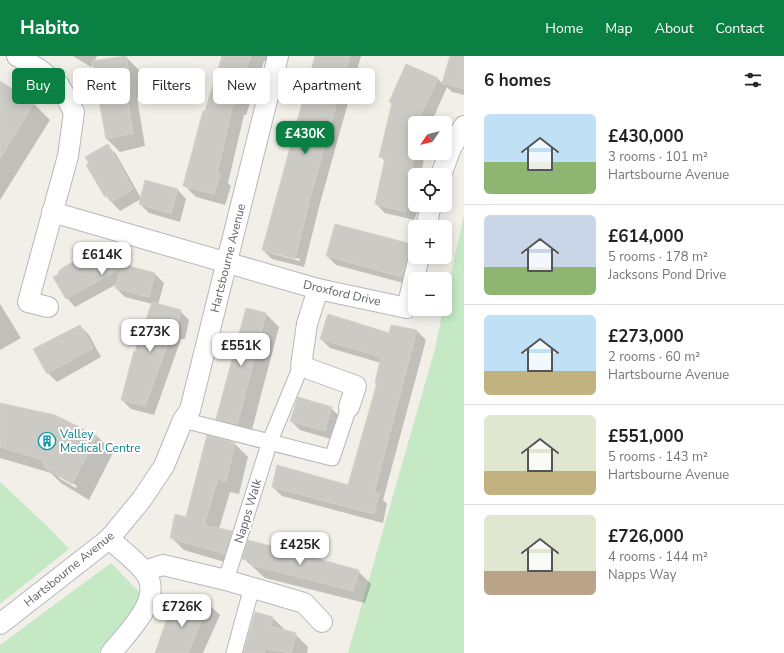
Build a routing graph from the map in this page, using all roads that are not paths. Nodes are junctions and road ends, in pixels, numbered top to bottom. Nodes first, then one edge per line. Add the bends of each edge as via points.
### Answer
1 (17, 56) edge
2 (278, 56) edge
3 (464, 126) edge
4 (444, 168) edge
5 (52, 212) junction
6 (228, 262) junction
7 (417, 264) edge
8 (318, 289) junction
9 (48, 307) dead end
10 (301, 366) junction
11 (349, 407) joint
12 (183, 420) junction
13 (270, 441) junction
14 (110, 539) junction
15 (144, 571) junction
16 (226, 580) junction
17 (252, 587) junction
18 (322, 622) dead end
19 (0, 624) edge
20 (111, 653) edge
21 (234, 653) edge

1 - 5 street via 59,84 74,112 68,156
2 - 6 street, Hartsbourne Avenue
3 - 4 street via 451,148
5 - 6 street, Droxford Drive
5 - 9 street via 28,302
6 - 8 street, Droxford Drive
6 - 12 street, Hartsbourne Avenue via 190,410
7 - 8 street, Droxford Drive via 407,308
8 - 10 street via 307,324
10 - 11 street via 356,386
10 - 13 street, Napps Walk
11 - 13 street via 332,458
12 - 13 street
12 - 14 street, Hartsbourne Avenue via 164,466 142,500
13 - 16 street, Napps Walk
14 - 15 street
14 - 19 street, Hartsbourne Avenue
15 - 16 street via 162,565
15 - 20 street via 151,584 151,593 139,618
16 - 17 street
17 - 18 street via 304,602
17 - 21 street

